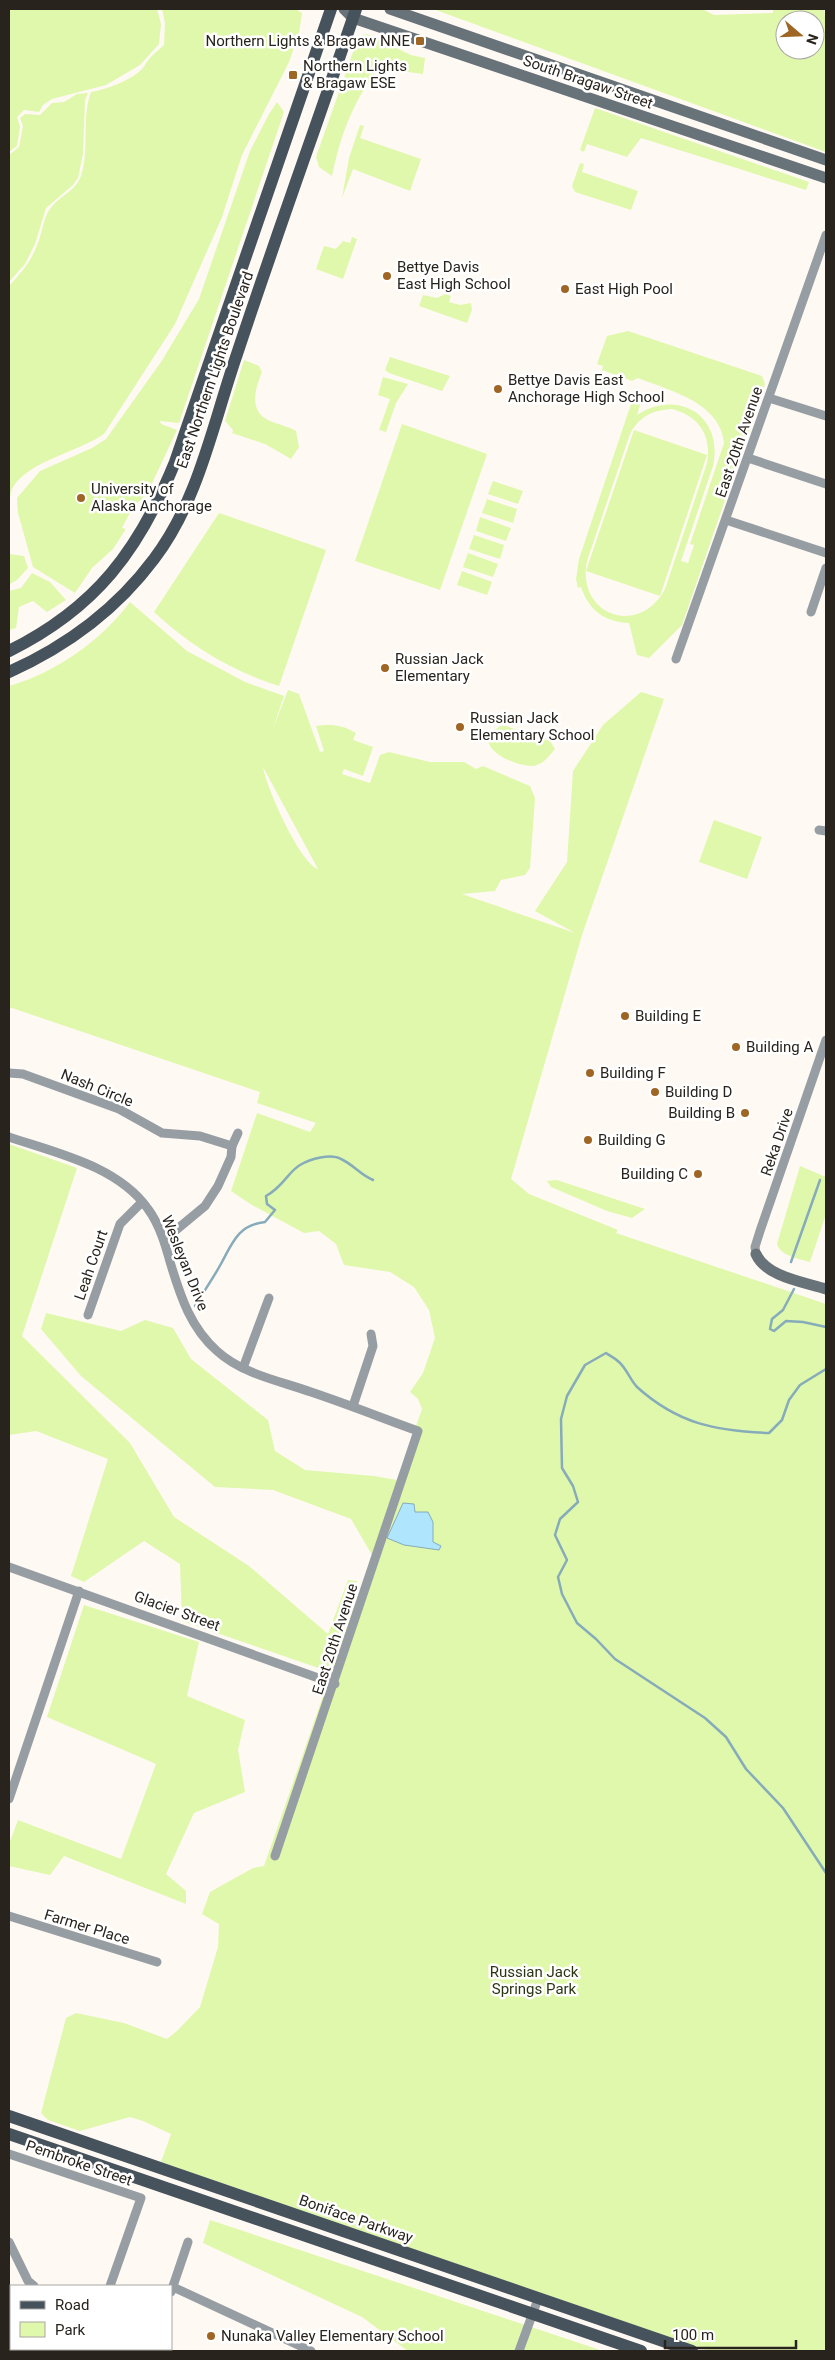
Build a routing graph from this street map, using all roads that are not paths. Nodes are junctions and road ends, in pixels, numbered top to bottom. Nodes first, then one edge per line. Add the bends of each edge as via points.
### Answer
1 (330, 9) edge
2 (390, 9) edge
3 (351, 12) edge
4 (826, 160) edge
5 (826, 178) edge
6 (826, 234) edge
7 (769, 398) junction
8 (826, 416) edge
9 (748, 458) junction
10 (826, 484) edge
11 (726, 520) junction
12 (826, 553) edge
13 (826, 568) edge
14 (812, 612) dead end
15 (9, 651) edge
16 (676, 659) dead end
17 (9, 672) edge
18 (826, 1040) edge
19 (9, 1073) edge
20 (238, 1133) dead end
21 (9, 1137) edge
22 (232, 1146) junction
23 (142, 1202) junction
24 (164, 1240) junction
25 (756, 1254) joint
26 (826, 1289) edge
27 (269, 1298) dead end
28 (88, 1315) dead end
29 (370, 1334) dead end
30 (243, 1368) junction
31 (352, 1406) junction
32 (418, 1431) joint
33 (9, 1567) edge
34 (80, 1591) junction
35 (335, 1684) junction
36 (11, 1784) edge
37 (9, 1799) edge
38 (275, 1856) dead end
39 (9, 1916) edge
40 (157, 1962) dead end
41 (9, 2116) edge
42 (9, 2134) edge
43 (9, 2154) edge
44 (9, 2242) edge
45 (188, 2242) dead end
46 (33, 2285) edge
47 (110, 2285) edge
48 (172, 2289) edge
49 (538, 2299) junction
50 (532, 2314) junction
51 (311, 2351) edge
52 (519, 2351) edge
53 (641, 2351) edge
54 (692, 2351) edge

1 - 15 main road, East Northern Lights Boulevard via 175,462 148,521 133,547 94,592 52,626
2 - 4 main road, South Bragaw Street
3 - 5 main road, South Bragaw Street
3 - 17 main road, East Northern Lights Boulevard via 185,506 155,558 100,617 61,646
6 - 7 street, East 20th Avenue
7 - 8 street
7 - 9 street, East 20th Avenue
9 - 10 street
9 - 11 street, East 20th Avenue
11 - 12 street
11 - 16 street, East 20th Avenue
13 - 14 street
18 - 25 street, Reka Drive via 755,1247
19 - 22 street, Nash Circle via 23,1074 119,1109 162,1133 200,1136
20 - 22 street
21 - 23 street, Wesleyan Drive via 92,1167 111,1177
22 - 24 street via 231,1157 218,1186 205,1206
23 - 24 street, Wesleyan Drive via 149,1209
23 - 28 street, Leah Court via 120,1224
24 - 30 street, Wesleyan Drive via 184,1306 202,1336 218,1352
25 - 26 main road via 760,1262 773,1271
27 - 30 street
29 - 31 street via 374,1346
30 - 31 street, Wesleyan Drive
31 - 32 street, Wesleyan Drive
32 - 35 street, East 20th Avenue
33 - 34 street, Glacier Street
34 - 35 street, Glacier Street
34 - 36 street
35 - 38 street, East 20th Avenue
36 - 37 street
39 - 40 street, Farmer Place
41 - 49 main road, Boniface Parkway
42 - 50 main road
43 - 47 street, Pembroke Street via 141,2198
44 - 46 street
45 - 48 street
48 - 51 street
49 - 50 street
49 - 54 main road, Boniface Parkway
50 - 52 street
50 - 53 main road

